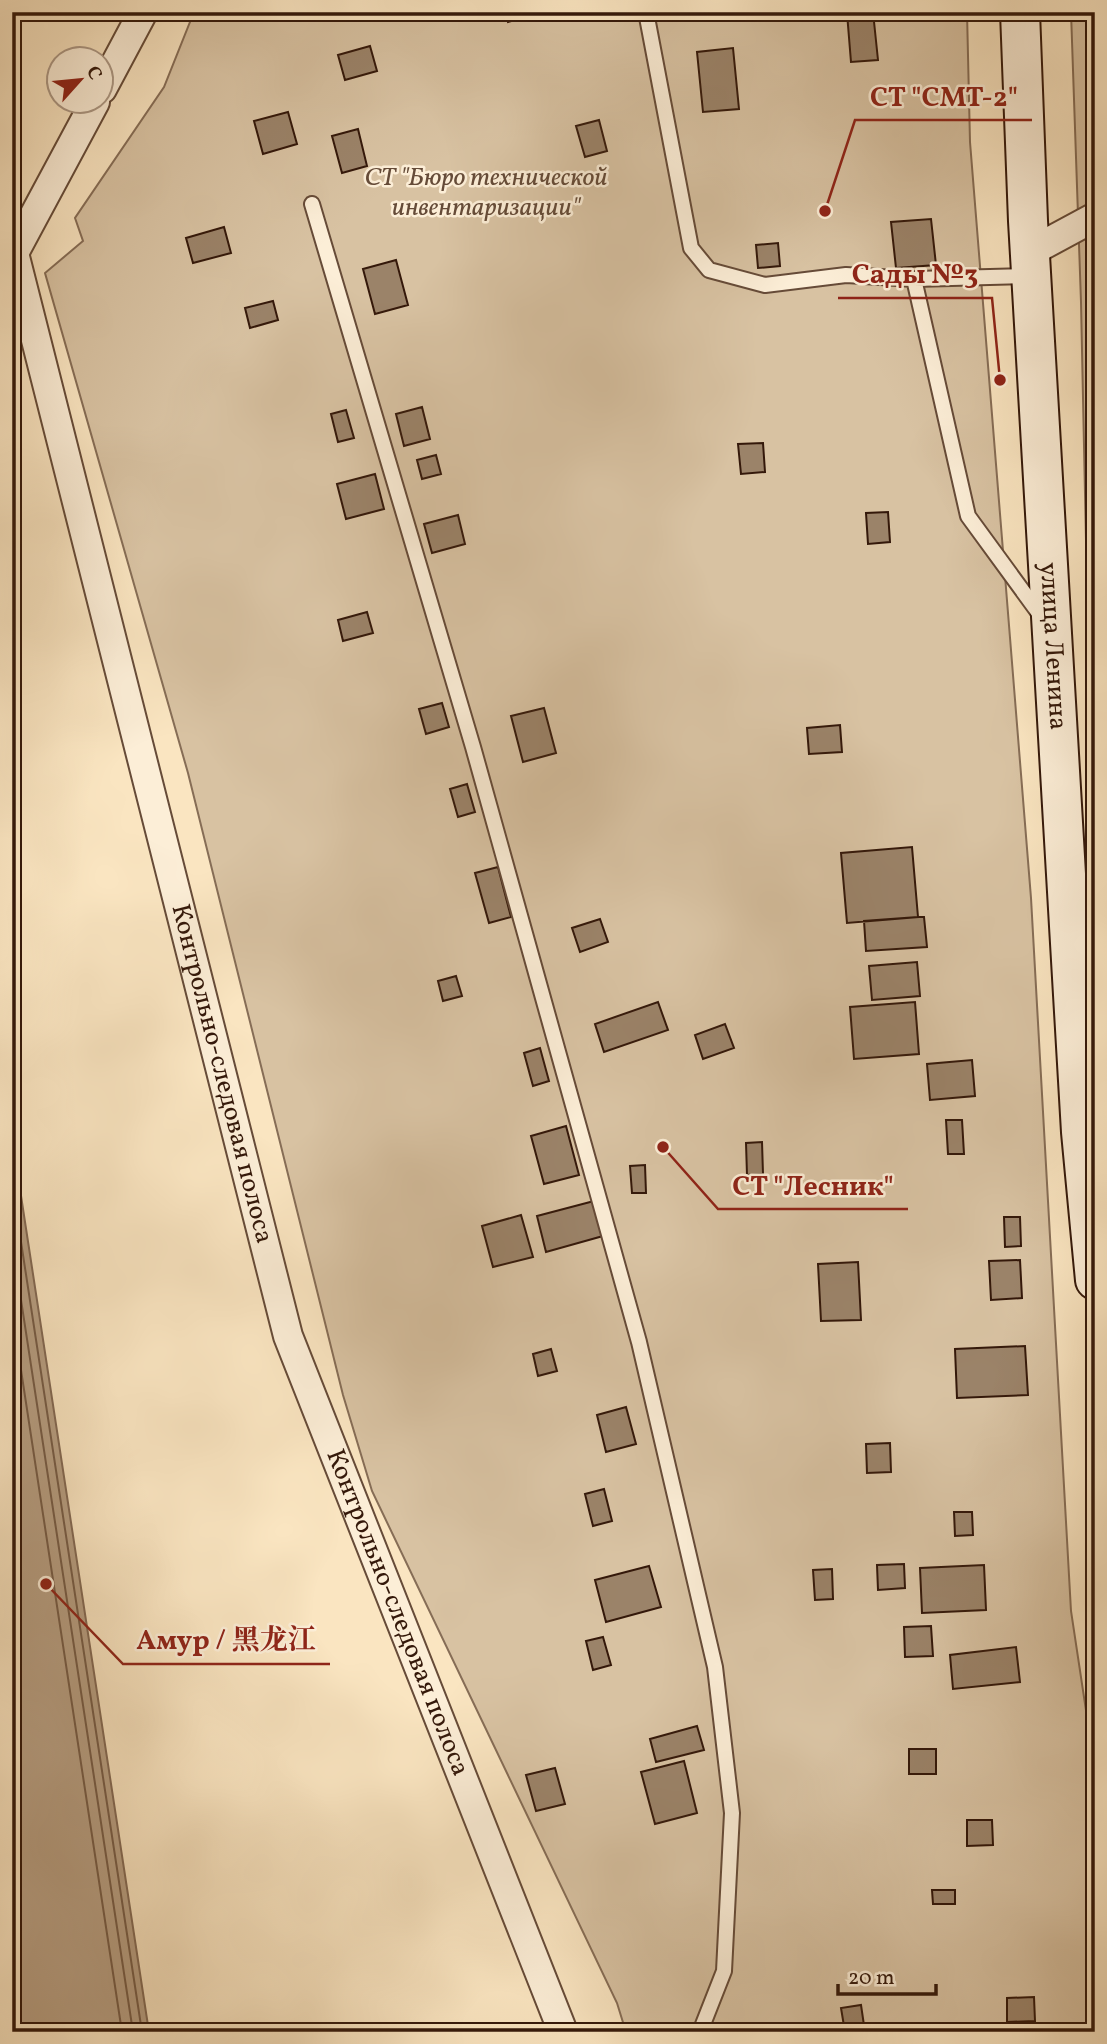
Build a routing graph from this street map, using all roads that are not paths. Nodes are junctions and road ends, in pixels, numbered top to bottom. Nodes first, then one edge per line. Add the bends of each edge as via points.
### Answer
1 (143, 12) edge
2 (646, 12) edge
3 (1020, 12) edge
4 (116, 63) edge
5 (87, 116) edge
6 (312, 204) dead end
7 (1095, 217) edge
8 (1031, 264) junction
9 (914, 279) junction
10 (1052, 631) junction
11 (1095, 1280) edge
12 (563, 2032) edge
13 (701, 2032) edge

1 - 4 street
2 - 9 lane via 691,248 709,270 765,285 846,275
3 - 8 street, улица Ленина
5 - 12 street, Контрольно-следовая полоса via 14,253 288,1335
6 - 13 lane via 473,747 639,1342 715,1667 732,1813 723,1971
7 - 8 street
8 - 9 lane via 985,275
8 - 10 street, улица Ленина
9 - 10 lane via 968,516
10 - 11 street, улица Ленина via 1081,1132

